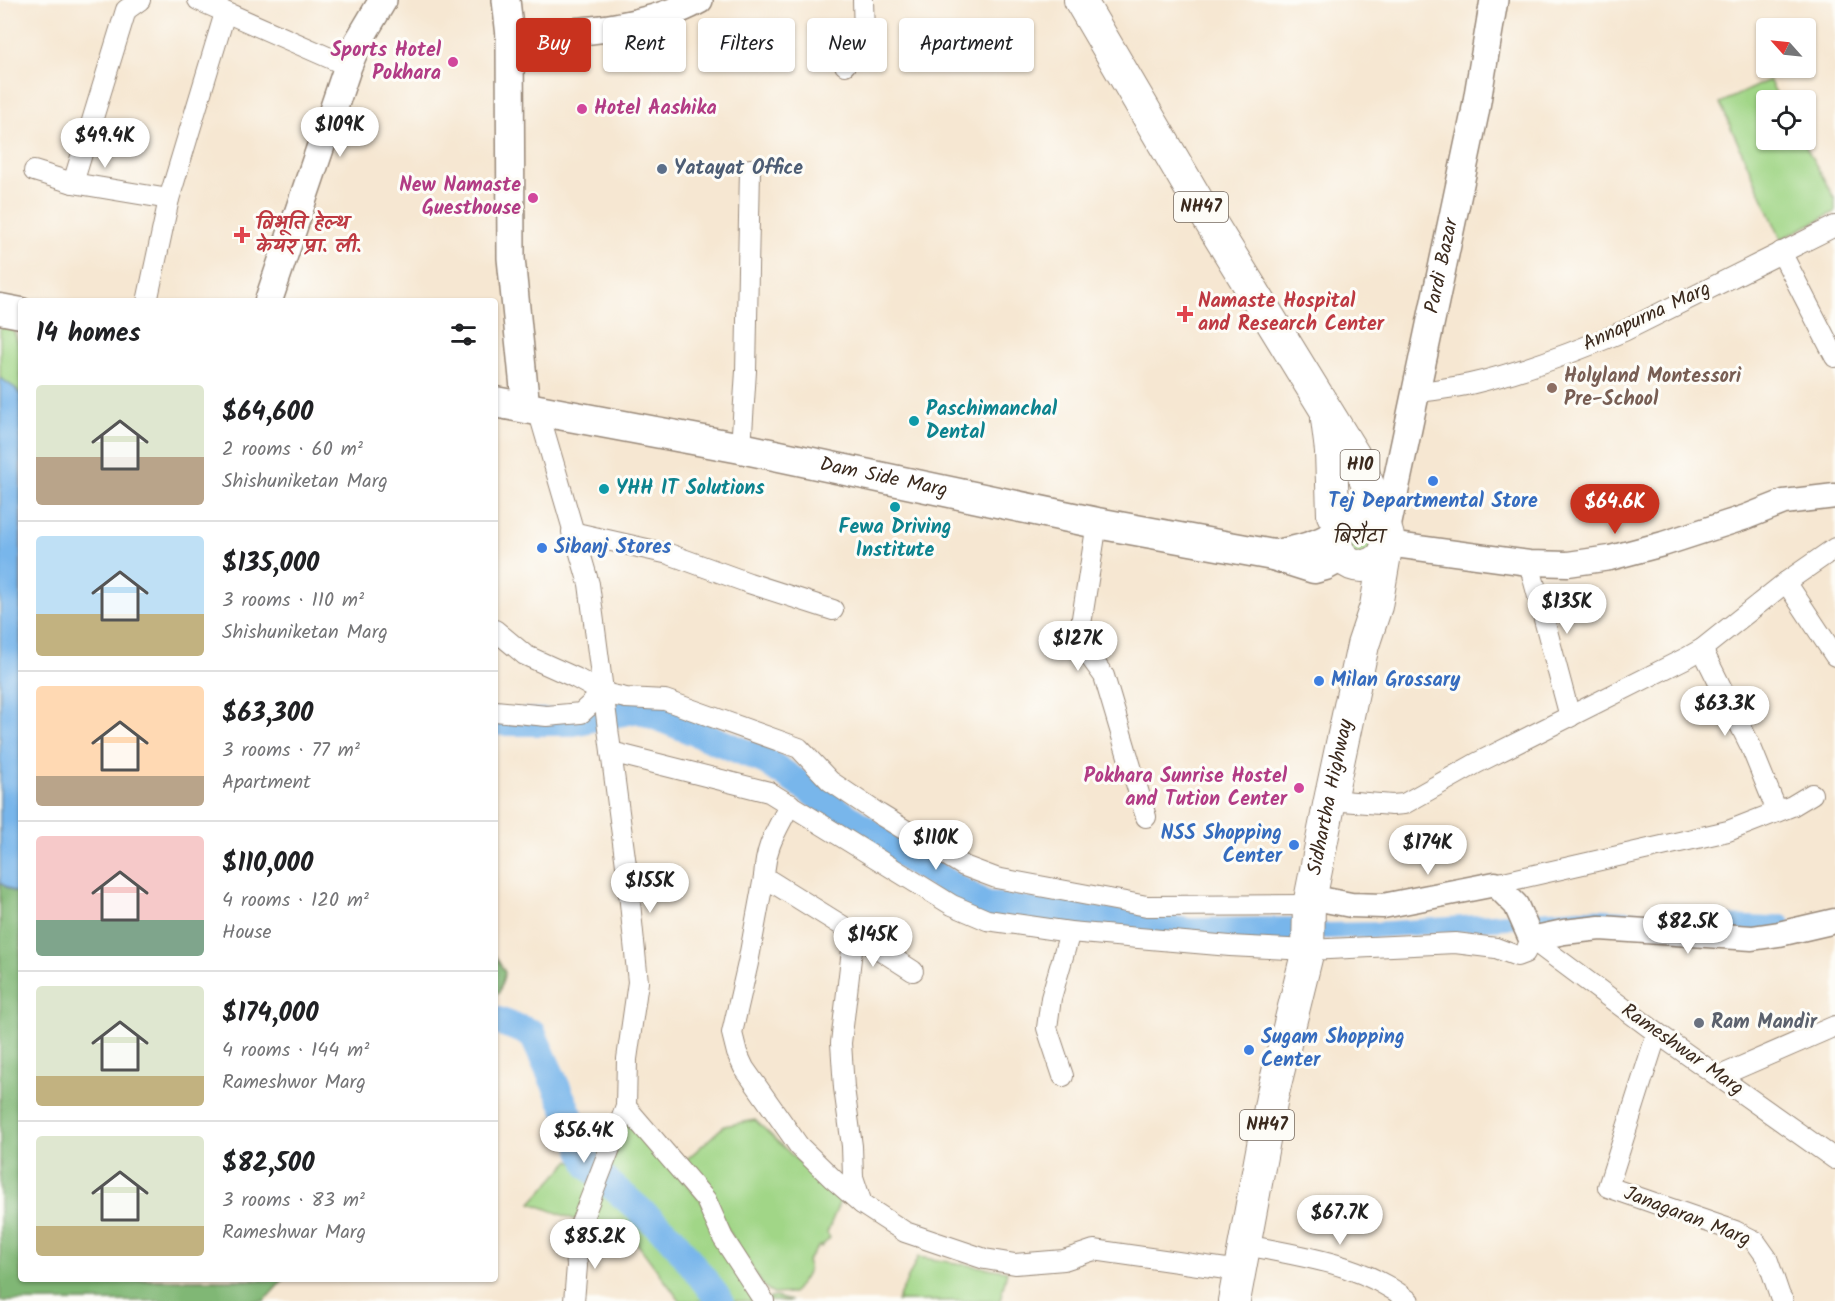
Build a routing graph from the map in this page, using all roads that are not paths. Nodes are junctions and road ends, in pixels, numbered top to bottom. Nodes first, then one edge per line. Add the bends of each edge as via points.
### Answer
1 (140, 0) edge
2 (198, 0) edge
3 (383, 0) edge
4 (506, 0) edge
5 (699, 0) edge
6 (863, 0) edge
7 (1080, 0) edge
8 (1494, 0) edge
9 (225, 13) junction
10 (864, 18) edge
11 (510, 36) junction
12 (348, 66) junction
13 (750, 170) dead end
14 (34, 171) dead end
15 (73, 183) junction
16 (169, 199) junction
17 (1835, 226) edge
18 (1780, 252) junction
19 (148, 298) edge
20 (269, 298) edge
21 (0, 309) edge
22 (18, 312) edge
23 (1835, 357) edge
24 (1415, 393) junction
25 (498, 403) edge
26 (532, 409) junction
27 (1327, 412) junction
28 (741, 448) junction
29 (1835, 496) edge
30 (1096, 523) junction
31 (572, 532) junction
32 (1386, 537) junction
33 (1341, 544) junction
34 (1835, 548) edge
35 (1529, 563) junction
36 (1786, 582) junction
37 (833, 610) dead end
38 (498, 632) edge
39 (1363, 645) junction
40 (1702, 649) junction
41 (1835, 656) edge
42 (604, 699) junction
43 (498, 711) edge
44 (1570, 717) junction
45 (611, 752) junction
46 (1812, 794) dead end
47 (1329, 800) junction
48 (790, 804) junction
49 (1778, 811) junction
50 (1146, 817) dead end
51 (764, 876) junction
52 (1495, 884) junction
53 (1309, 904) junction
54 (1835, 921) edge
55 (1070, 932) junction
56 (854, 933) junction
57 (1531, 938) junction
58 (1308, 950) junction
59 (913, 971) dead end
60 (1835, 1026) edge
61 (1657, 1033) junction
62 (1063, 1076) dead end
63 (1719, 1076) junction
64 (625, 1110) junction
65 (1835, 1159) edge
66 (862, 1204) junction
67 (1243, 1258) junction
68 (574, 1301) edge
69 (764, 1301) edge
70 (1234, 1301) edge
71 (1409, 1301) edge
72 (1783, 1301) edge

1 - 15 street via 126,10
2 - 9 street
3 - 12 main road
4 - 11 main road
5 - 11 main road via 679,11 606,30
6 - 10 street
7 - 27 highway, NH47
8 - 24 main road, Pardi Bazar via 1475,112
9 - 12 street
9 - 16 street
11 - 26 main road via 511,258
12 - 20 main road
13 - 28 street
14 - 15 street
15 - 16 street
16 - 19 street
17 - 18 street, Annapurna Marg
18 - 23 street
18 - 24 street, Annapurna Marg via 1590,345 1470,384
21 - 22 main road
24 - 32 main road, Pardi Bazar
25 - 26 main road, Dam Side Marg
26 - 28 main road, Dam Side Marg
26 - 31 street
27 - 32 highway, Sidhartha Highway / H10 via 1358,462 1380,512
27 - 33 highway, Sidhartha Highway / NH47 via 1333,515
28 - 30 main road, Dam Side Marg
29 - 35 street via 1784,502 1610,558 1568,564
30 - 33 main road, Dam Side Marg via 1273,555 1301,551 1327,540
30 - 50 street via 1079,636 1104,676
31 - 37 street via 669,554
31 - 42 street via 589,584
32 - 33 highway via 1377,561 1370,564 1354,565
32 - 33 highway via 1376,518 1360,514 1345,520
32 - 35 street
32 - 39 highway, Sidhartha Highway / NH47 via 1376,606
33 - 39 highway, Sidhartha Highway / NH47 via 1362,612
34 - 36 street
35 - 44 street
36 - 40 street
36 - 41 street
38 - 42 street via 525,655 576,678
39 - 47 highway, Sidhartha Highway / NH47
40 - 44 street
40 - 49 street
42 - 43 street via 581,713 547,716
42 - 45 street
42 - 53 street via 665,700 799,748 830,781 879,814 964,866 996,878 1147,906
44 - 47 street via 1404,804
45 - 48 street via 769,792
45 - 64 street via 638,982 627,1059
46 - 49 street
47 - 53 highway, Sidhartha Highway / NH47
48 - 51 street via 768,845
48 - 55 street via 951,905 987,920
49 - 52 street via 1728,831
51 - 56 street
51 - 66 street via 732,1033 737,1053 799,1146
52 - 53 street via 1383,906
52 - 57 street via 1516,905
53 - 58 highway, Sidhartha Highway / NH47
54 - 57 street via 1752,938 1600,928
55 - 58 street
55 - 62 street via 1051,998 1047,1028
56 - 59 street
56 - 66 street via 841,1043 853,1177
57 - 58 street via 1525,953 1517,956 1496,948 1455,943
57 - 61 street, Rameshwar Marg
58 - 67 highway, NH47 via 1272,1097
60 - 63 street
61 - 63 street, Rameshwar Marg
61 - 72 street, Janagaran Marg via 1608,1187 1755,1241 1767,1258
63 - 65 street, Rameshwar Marg
64 - 68 street via 575,1238
64 - 69 street via 706,1200 723,1239
66 - 67 street via 905,1232 985,1259 1015,1264 1064,1260 1094,1250 1206,1268
67 - 70 highway, NH47
67 - 71 street via 1349,1267 1392,1287

